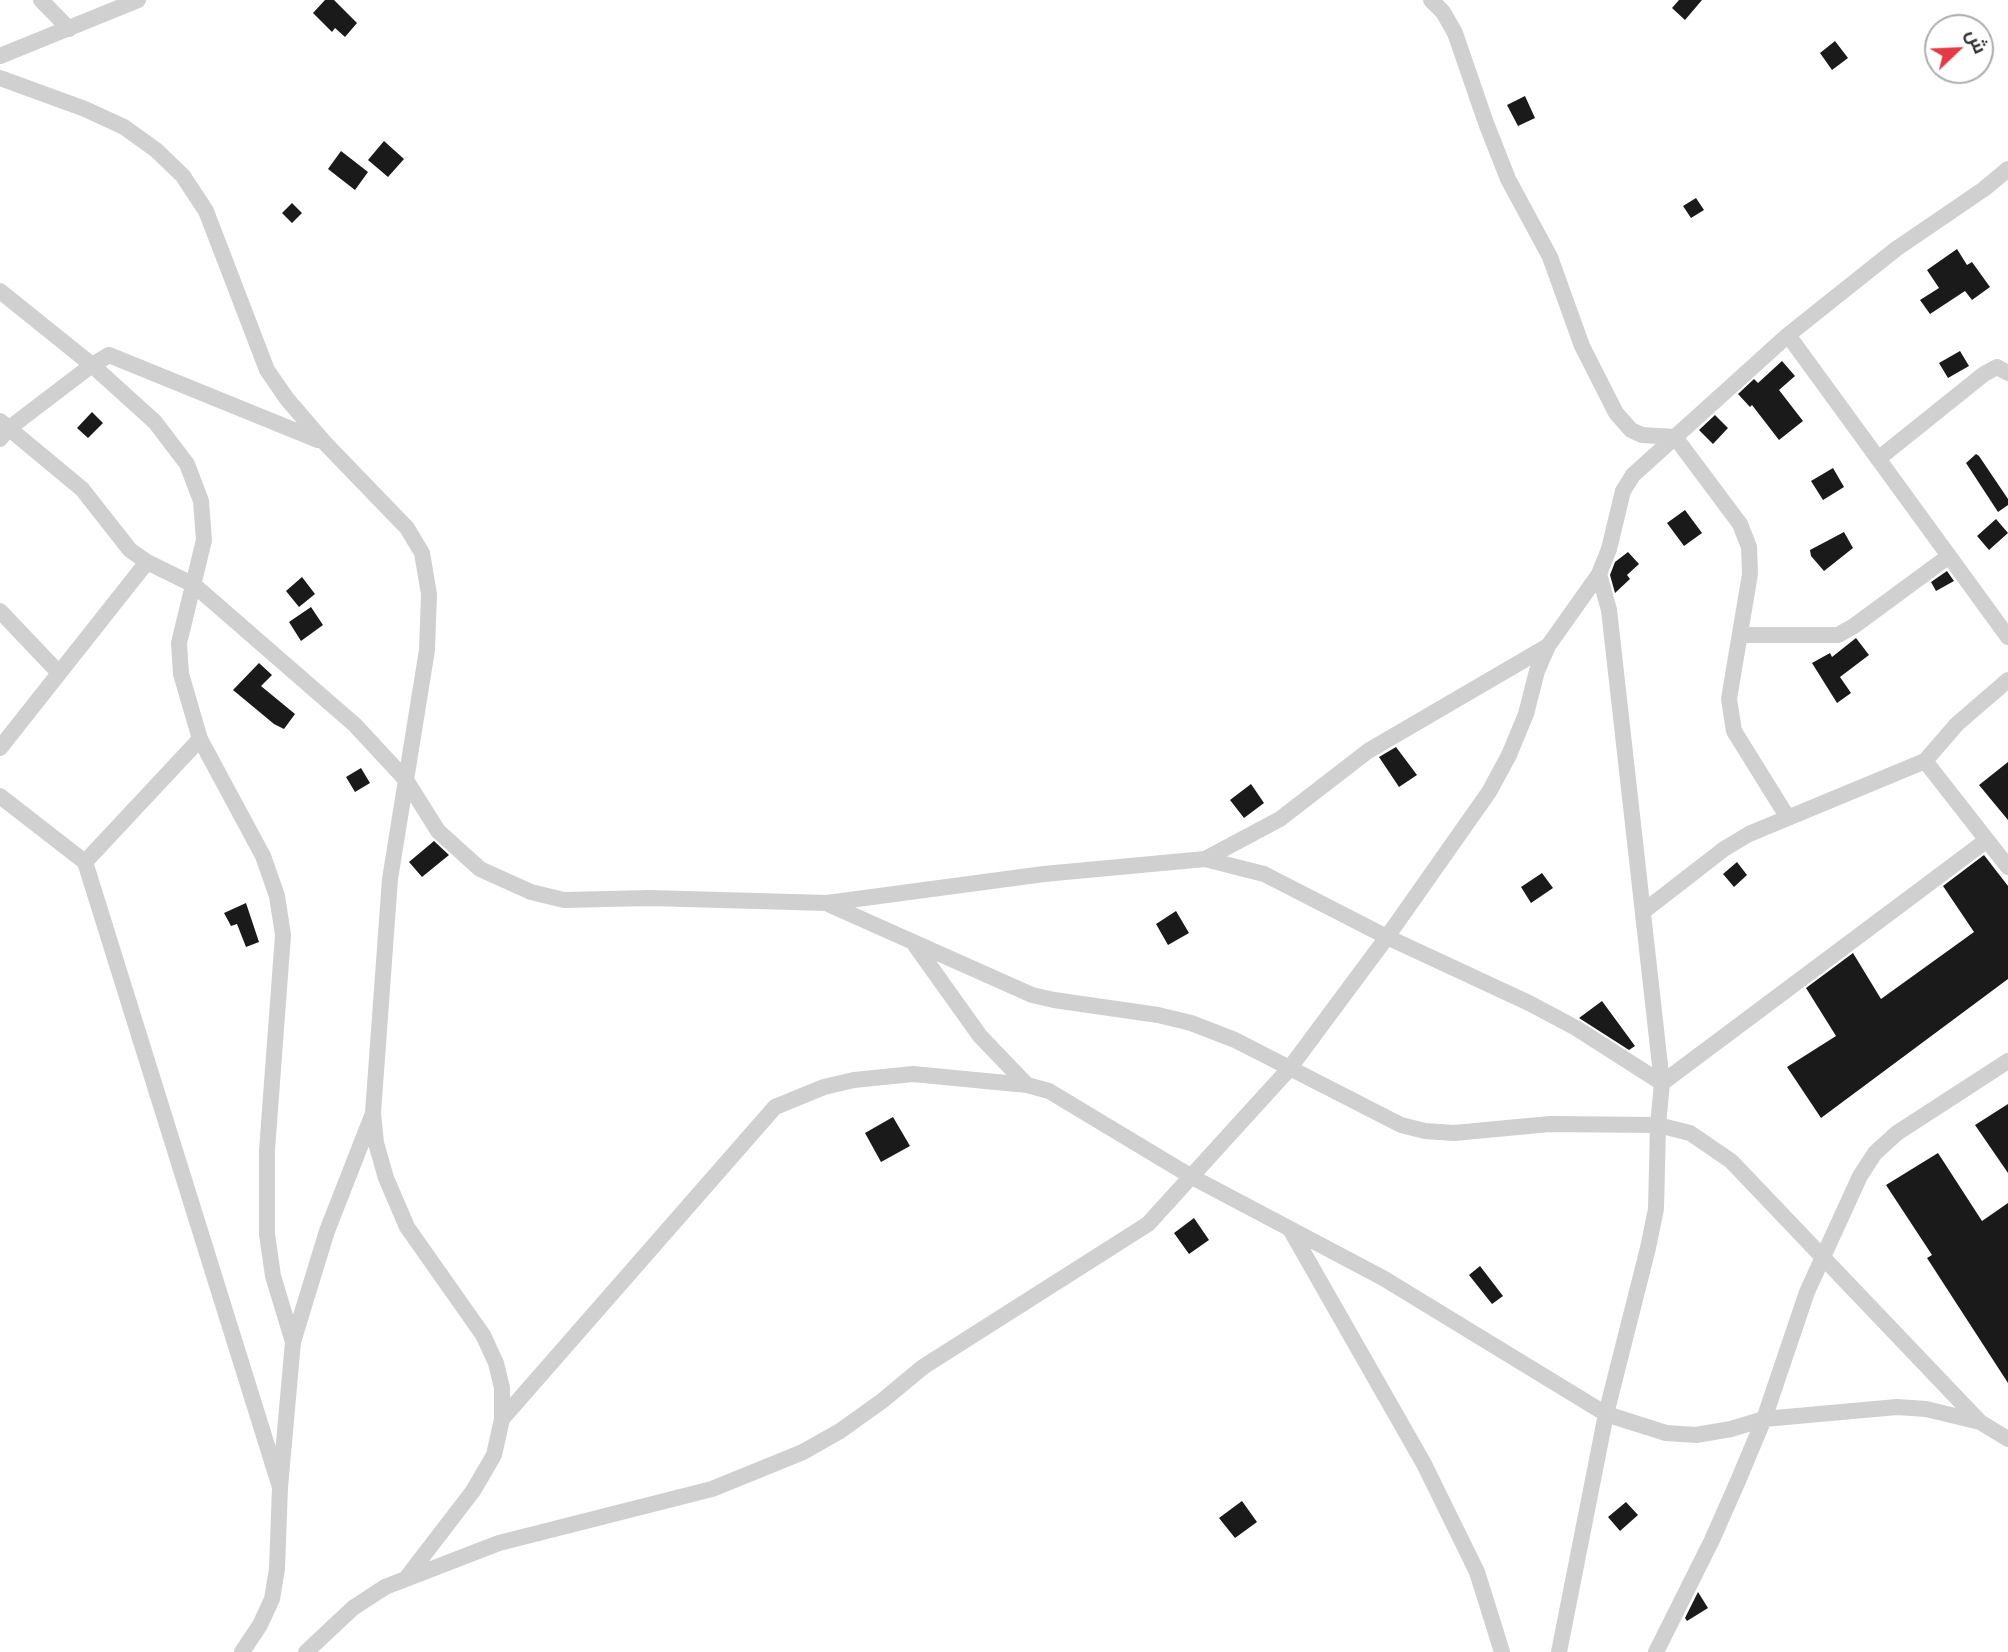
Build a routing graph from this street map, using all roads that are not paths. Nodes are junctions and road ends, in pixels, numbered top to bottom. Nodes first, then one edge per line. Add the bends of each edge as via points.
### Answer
1 (41, 0) edge
2 (138, 0) edge
3 (1431, 0) edge
4 (69, 29) junction
5 (0, 57) edge
6 (0, 78) edge
7 (2008, 169) edge
8 (0, 291) edge
9 (1788, 335) junction
10 (92, 365) junction
11 (2008, 373) edge
12 (3, 430) edge
13 (1675, 437) junction
14 (324, 442) junction
15 (1878, 459) junction
16 (1949, 556) junction
17 (147, 562) junction
18 (1599, 574) junction
19 (194, 585) junction
20 (0, 611) edge
21 (1740, 635) junction
22 (2008, 637) edge
23 (1548, 646) junction
24 (59, 673) junction
25 (2008, 680) edge
26 (200, 739) junction
27 (0, 748) edge
28 (1925, 761) junction
29 (406, 780) junction
30 (0, 796) edge
31 (1787, 818) junction
32 (1987, 840) junction
33 (1205, 859) junction
34 (85, 862) junction
35 (2008, 867) edge
36 (827, 903) junction
37 (1644, 911) junction
38 (1387, 937) junction
39 (913, 943) junction
40 (2005, 1066) edge
41 (1289, 1069) junction
42 (1662, 1083) junction
43 (1027, 1085) junction
44 (373, 1113) junction
45 (1658, 1125) junction
46 (1192, 1177) junction
47 (1290, 1228) junction
48 (1823, 1257) junction
49 (293, 1342) junction
50 (1606, 1414) junction
51 (502, 1419) junction
52 (1764, 1419) junction
53 (1984, 1424) junction
54 (2008, 1425) edge
55 (2008, 1439) edge
56 (280, 1487) junction
57 (405, 1579) junction
58 (242, 1652) edge
59 (306, 1652) edge
60 (1502, 1652) edge
61 (1559, 1652) edge
62 (1656, 1652) edge

1 - 4 street
2 - 4 street
3 - 13 street via 1455,33 1508,179 1550,257 1583,346 1616,413 1642,435
4 - 5 street
6 - 14 street via 124,127 183,176 206,211 267,370
7 - 9 street via 1896,249
8 - 10 street
9 - 13 street
9 - 15 street
10 - 12 street
10 - 14 street via 109,355 120,357
10 - 19 street via 155,422 187,464 201,501 204,540
11 - 15 street via 1997,367 1984,374
12 - 17 street via 82,489 130,550
13 - 18 street via 1633,475 1623,491
13 - 21 street via 1740,524 1749,547
14 - 29 street via 407,528 422,553 429,594 428,650
15 - 16 street
16 - 21 street via 1838,635
16 - 22 street
17 - 19 street
17 - 24 street
18 - 23 street
18 - 37 street via 1609,610
19 - 26 street via 179,643 181,674
19 - 29 street via 355,725
20 - 24 street
21 - 31 street via 1729,699 1734,731
23 - 33 street via 1368,751 1280,819
23 - 38 street via 1527,714 1499,774
24 - 27 street
25 - 28 street via 1956,724
26 - 34 street
26 - 49 street via 263,856 281,922 267,1150 267,1234 273,1276
28 - 31 street
28 - 32 street
29 - 36 street via 439,831 481,869 531,892 564,900
29 - 44 street via 390,879
30 - 34 street
31 - 37 street via 1724,849
32 - 35 street
32 - 42 street
33 - 36 street via 1044,874
33 - 38 street via 1264,874
34 - 56 street
36 - 39 street
37 - 42 street
38 - 41 street
38 - 42 street via 1529,1003
39 - 41 street via 1032,995 1191,1023
39 - 43 street via 980,1036
40 - 48 street via 1897,1133 1875,1153
41 - 45 street via 1401,1125 1425,1131 1454,1133 1550,1124
41 - 46 street
42 - 45 street
43 - 46 street via 1066,1100
43 - 51 street via 913,1074 824,1087 775,1107
44 - 49 street via 327,1231
44 - 51 street via 386,1178 407,1227 483,1335 496,1363
45 - 48 street via 1690,1133 1731,1161
45 - 50 street via 1656,1209
46 - 47 street
46 - 57 street via 1148,1224 923,1367 851,1424 803,1452 712,1489 499,1543
47 - 50 street via 1383,1278
47 - 60 street via 1424,1464 1477,1572
48 - 52 street
48 - 53 street
49 - 56 street
50 - 52 street via 1666,1433 1696,1435
50 - 61 street
51 - 57 street via 494,1455 473,1491
52 - 53 street via 1897,1406
52 - 62 street via 1712,1540
53 - 54 street
53 - 55 street
56 - 58 street via 272,1599
57 - 59 street via 353,1608

